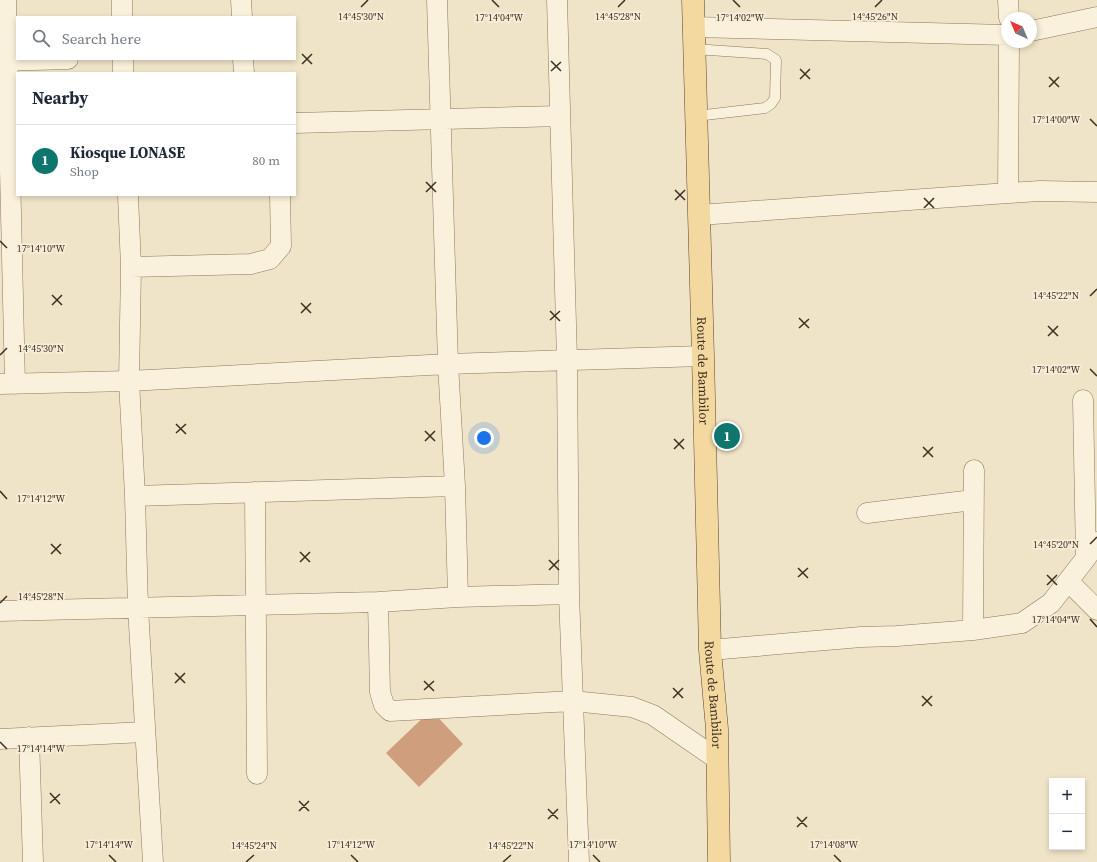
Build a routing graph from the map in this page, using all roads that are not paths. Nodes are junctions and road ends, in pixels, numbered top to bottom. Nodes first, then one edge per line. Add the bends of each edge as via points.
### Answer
1 (6, 0) edge
2 (122, 0) edge
3 (241, 0) edge
4 (437, 0) edge
5 (557, 0) edge
6 (693, 0) edge
7 (1008, 0) edge
8 (1009, 12) edge
9 (122, 16) edge
10 (242, 16) edge
11 (1097, 17) edge
12 (694, 27) junction
13 (1037, 30) edge
14 (1001, 35) edge
15 (1009, 48) edge
16 (694, 49) junction
17 (36, 60) edge
18 (123, 60) edge
19 (243, 60) edge
20 (3, 61) edge
21 (123, 72) edge
22 (244, 72) edge
23 (560, 116) junction
24 (696, 116) junction
25 (441, 119) junction
26 (296, 123) edge
27 (1097, 192) edge
28 (1008, 193) junction
29 (128, 196) edge
30 (280, 196) edge
31 (699, 215) junction
32 (131, 267) junction
33 (703, 356) junction
34 (567, 360) junction
35 (448, 364) junction
36 (129, 381) junction
37 (7, 384) edge
38 (1083, 400) dead end
39 (974, 470) dead end
40 (455, 486) junction
41 (254, 492) junction
42 (135, 496) junction
43 (973, 500) junction
44 (867, 513) dead end
45 (1092, 550) edge
46 (1068, 581) junction
47 (569, 594) junction
48 (458, 597) junction
49 (378, 602) junction
50 (256, 604) junction
51 (138, 608) junction
52 (1097, 610) edge
53 (0, 611) edge
54 (973, 630) junction
55 (710, 650) junction
56 (573, 701) junction
57 (145, 732) junction
58 (29, 737) junction
59 (0, 739) edge
60 (717, 759) junction
61 (257, 774) dead end
62 (33, 862) edge
63 (153, 862) edge
64 (579, 862) edge
65 (719, 862) edge

1 - 20 street
2 - 9 street
3 - 10 street
4 - 25 street
5 - 23 street
6 - 12 main road, Route de Bambilor
7 - 8 street
11 - 13 street
12 - 14 street
12 - 16 main road, Route de Bambilor
15 - 28 street
16 - 24 main road, Route de Bambilor
16 - 24 lane via 767,54 776,60 775,98 771,104 765,108
17 - 20 street
18 - 21 street
19 - 22 street
20 - 37 street
23 - 25 street
23 - 34 street
24 - 31 main road, Route de Bambilor
25 - 26 street
25 - 35 street
27 - 28 street
28 - 31 street
29 - 32 street
30 - 32 street via 282,246 270,259 251,264
31 - 33 main road, Route de Bambilor
32 - 36 street
33 - 34 street
33 - 55 main road, Route de Bambilor
34 - 35 street
34 - 47 street
35 - 36 street
35 - 40 street
36 - 37 street
36 - 42 street
38 - 45 street
39 - 43 street
40 - 41 street
40 - 48 street
41 - 42 street
41 - 50 street
42 - 51 street
43 - 44 street
43 - 54 street
45 - 46 street
46 - 52 street
46 - 54 street via 1051,603 1022,623
47 - 48 street
47 - 56 street
48 - 49 street
49 - 50 street
49 - 56 street via 380,692 384,705 390,711
50 - 51 street
50 - 61 street
51 - 53 street
51 - 57 street
54 - 55 street
55 - 60 main road, Route de Bambilor via 718,729
56 - 60 street via 632,707 653,716
56 - 64 street
57 - 58 street
57 - 63 street
58 - 59 street
58 - 62 street
60 - 65 main road, Route de Bambilor

